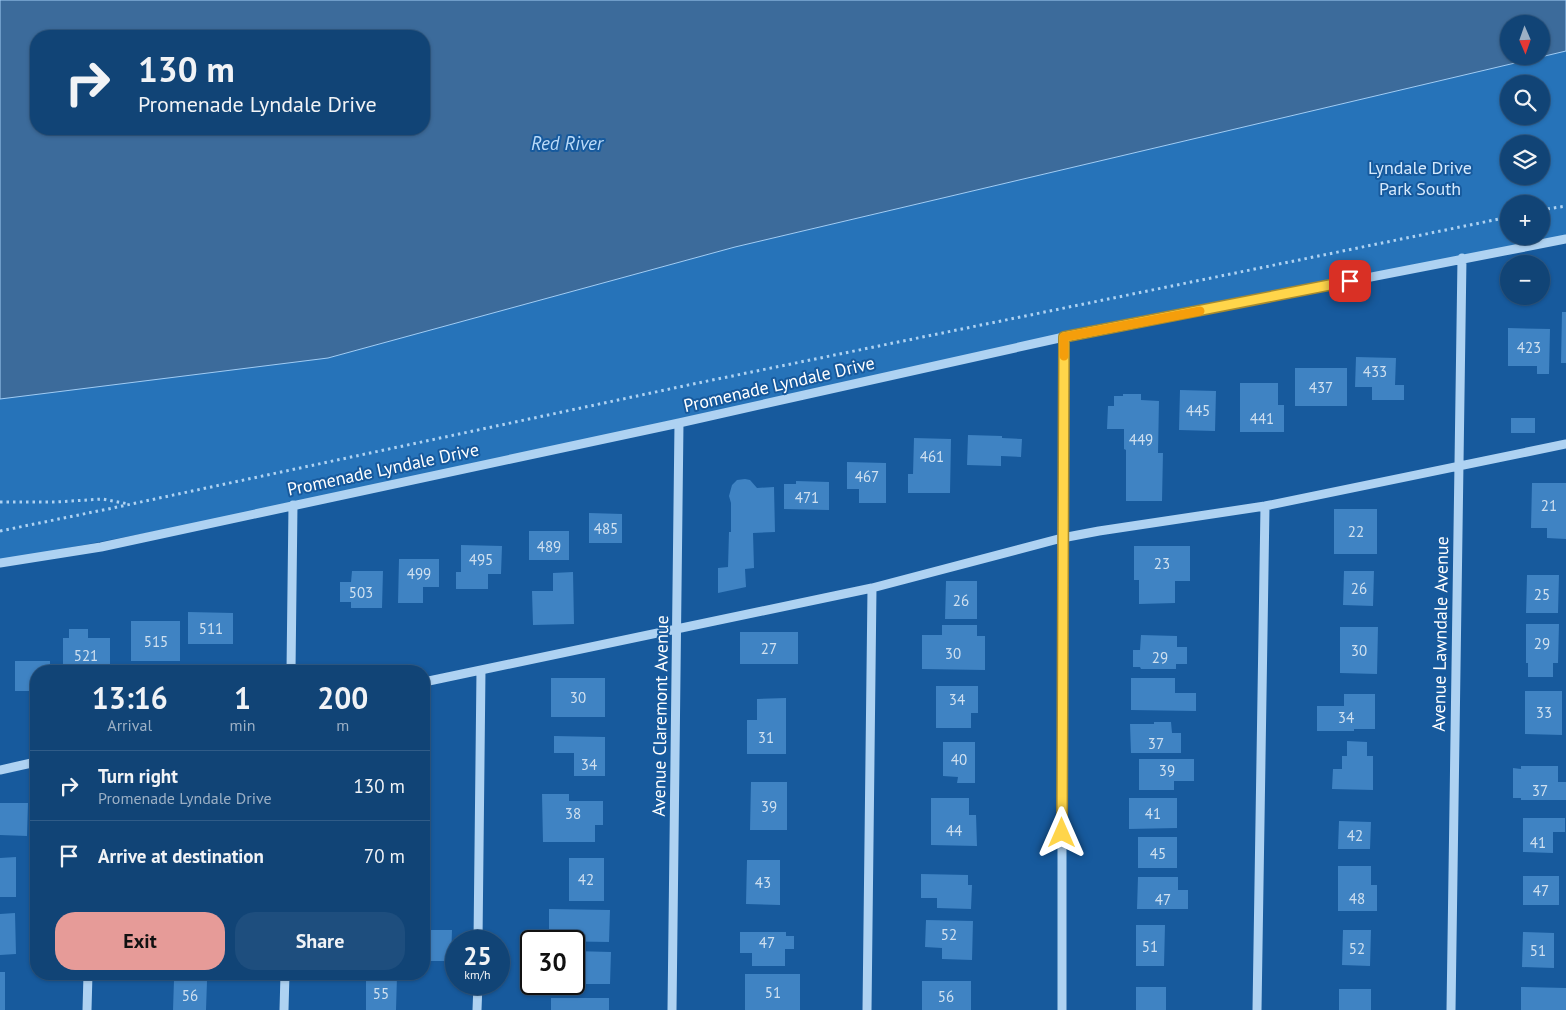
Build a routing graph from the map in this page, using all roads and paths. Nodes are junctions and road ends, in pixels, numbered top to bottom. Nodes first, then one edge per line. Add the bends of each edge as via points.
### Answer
1 (1566, 206) edge
2 (1550, 209) edge
3 (1500, 219) edge
4 (1566, 238) edge
5 (1462, 258) junction
6 (1064, 337) junction
7 (679, 423) junction
8 (1566, 444) edge
9 (1458, 467) junction
10 (0, 502) edge
11 (132, 504) junction
12 (293, 505) junction
13 (1265, 506) junction
14 (0, 530) edge
15 (1062, 538) junction
16 (0, 564) edge
17 (872, 588) junction
18 (677, 629) junction
19 (290, 665) edge
20 (481, 670) junction
21 (430, 681) edge
22 (30, 763) edge
23 (0, 770) edge
24 (478, 930) edge
25 (88, 980) edge
26 (285, 980) edge
27 (478, 995) edge
28 (87, 1010) edge
29 (284, 1010) edge
30 (478, 1010) edge
31 (672, 1010) edge
32 (867, 1010) edge
33 (1062, 1010) edge
34 (1257, 1010) edge
35 (1451, 1010) edge

1 - 2 path
3 - 11 path via 692,384
4 - 5 street, Promenade Lyndale Drive
5 - 6 street, Promenade Lyndale Drive
5 - 9 street, Avenue Lawndale Avenue
6 - 7 street, Promenade Lyndale Drive
6 - 15 street
7 - 12 street, Promenade Lyndale Drive
7 - 18 street, Avenue Claremont Avenue
8 - 9 street
9 - 13 street
9 - 35 street, Avenue Lawndale Avenue
10 - 11 path via 102,499
11 - 14 path
12 - 16 street, Promenade Lyndale Drive via 101,547
12 - 19 street
13 - 15 street
13 - 34 street
15 - 17 street
15 - 33 street
17 - 18 street
17 - 32 street
18 - 20 street
18 - 31 street, Avenue Claremont Avenue
20 - 21 street
20 - 24 street
22 - 23 street
25 - 28 street
26 - 29 street
27 - 30 street

